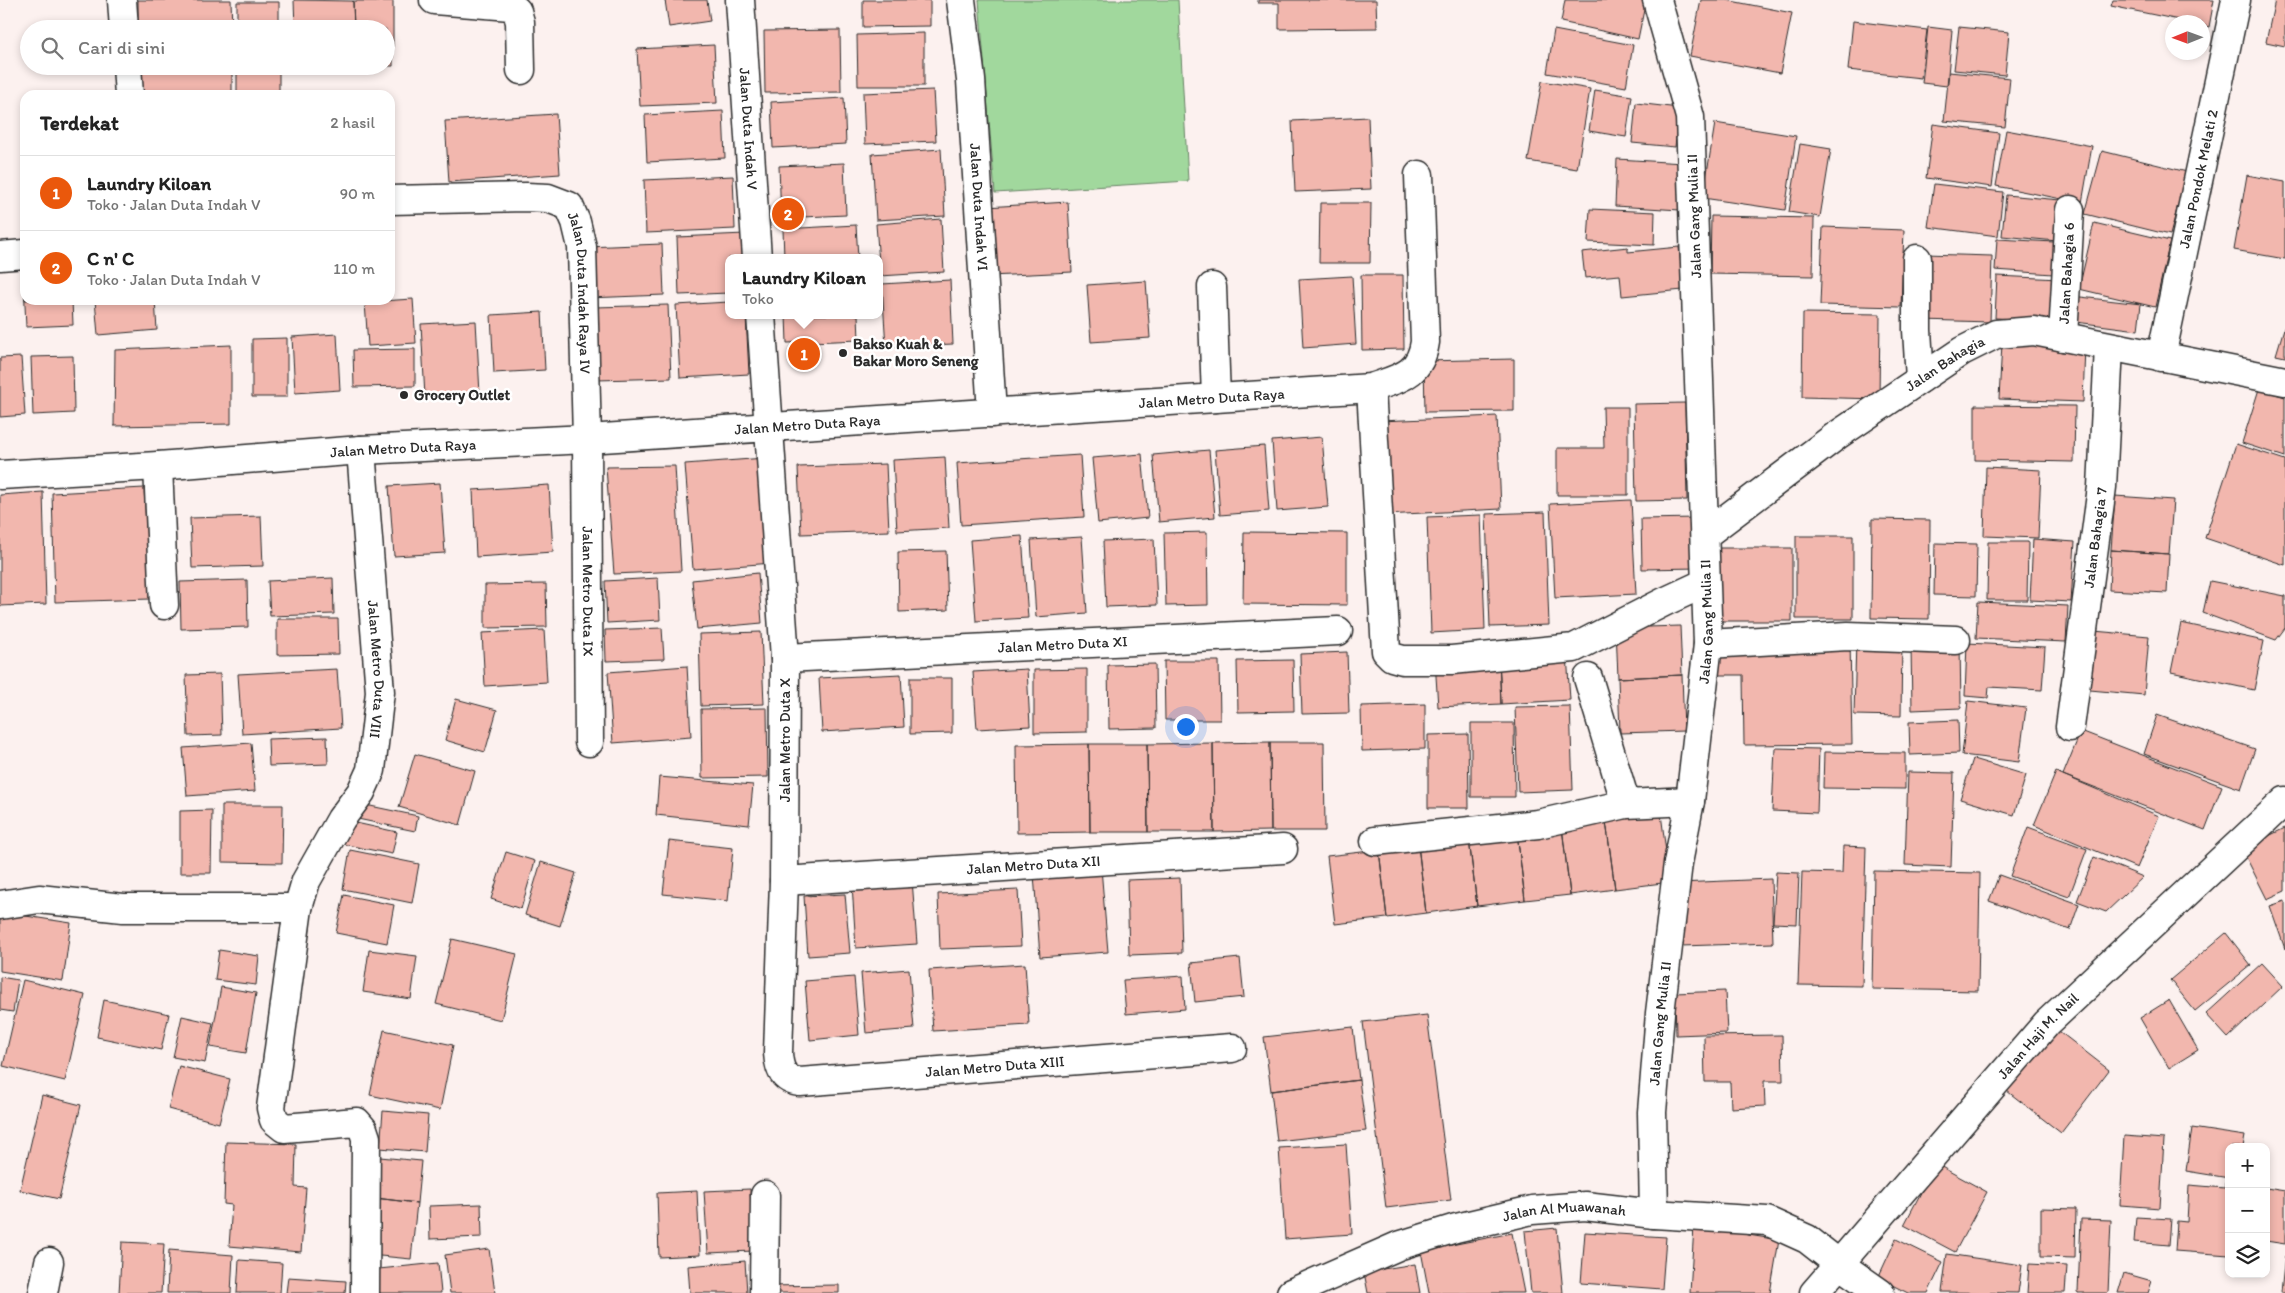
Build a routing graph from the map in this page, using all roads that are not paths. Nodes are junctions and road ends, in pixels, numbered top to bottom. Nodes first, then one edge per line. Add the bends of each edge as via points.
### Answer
1 (122, 0) edge
2 (434, 0) edge
3 (740, 0) edge
4 (961, 0) edge
5 (1657, 0) edge
6 (2236, 0) edge
7 (123, 20) edge
8 (521, 70) dead end
9 (128, 75) edge
10 (129, 90) edge
11 (1419, 175) dead end
12 (395, 200) edge
13 (2070, 210) dead end
14 (20, 254) edge
15 (757, 254) edge
16 (0, 256) edge
17 (1917, 259) dead end
18 (1212, 287) dead end
19 (761, 319) edge
20 (2063, 337) junction
21 (2110, 348) junction
22 (2161, 357) junction
23 (1920, 379) junction
24 (2285, 381) edge
25 (1371, 388) junction
26 (1216, 398) junction
27 (992, 413) junction
28 (768, 427) junction
29 (588, 439) junction
30 (361, 450) junction
31 (158, 466) junction
32 (0, 475) edge
33 (1706, 534) junction
34 (1705, 583) junction
35 (164, 605) dead end
36 (1338, 631) dead end
37 (1956, 640) dead end
38 (1708, 644) junction
39 (785, 658) junction
40 (1588, 678) dead end
41 (2070, 727) dead end
42 (589, 742) dead end
43 (1690, 801) junction
44 (2285, 801) edge
45 (1626, 804) junction
46 (1375, 841) dead end
47 (1283, 849) dead end
48 (784, 881) junction
49 (0, 905) edge
50 (298, 908) junction
51 (1232, 1048) dead end
52 (778, 1053) joint
53 (765, 1196) dead end
54 (1654, 1214) junction
55 (49, 1262) dead end
56 (1839, 1264) junction
57 (43, 1293) edge
58 (365, 1293) edge
59 (764, 1293) edge
60 (1291, 1293) edge
61 (1814, 1293) edge
62 (1880, 1293) edge

1 - 7 street
2 - 8 street via 511,6 517,11 520,22
3 - 15 street, Jalan Duta Indah V
4 - 27 street, Jalan Duta Indah VI via 971,80
5 - 33 street, Jalan Gang Mulia II via 1690,117
6 - 22 street, Jalan Pondok Melati 2
9 - 10 street
11 - 25 street, Jalan Metro Duta Raya via 1423,356 1407,375
12 - 29 street, Jalan Duta Indah Raya IV via 526,197 548,198 568,206 582,247
13 - 20 street, Jalan Bahagia 6
14 - 16 street
17 - 23 street
18 - 26 street
19 - 28 street
20 - 21 street, Jalan Bahagia
20 - 23 street, Jalan Bahagia via 2034,331 1996,334 1962,351
21 - 22 street, Jalan Bahagia
21 - 41 street, Jalan Bahagia 7 via 2102,487
22 - 24 street, Jalan Bahagia
23 - 33 street, Jalan Bahagia via 1836,436
25 - 26 street, Jalan Metro Duta Raya
25 - 34 street via 1386,651 1392,657 1452,660 1574,648
26 - 27 street, Jalan Metro Duta Raya
27 - 28 street, Jalan Metro Duta Raya
28 - 29 street, Jalan Metro Duta Raya
28 - 39 street, Jalan Metro Duta X
29 - 30 street, Jalan Metro Duta Raya
29 - 42 street, Jalan Metro Duta IX
30 - 31 street, Jalan Metro Duta Raya
30 - 50 street, Jalan Metro Duta VIII via 380,692 371,770 306,881
31 - 32 street, Jalan Metro Duta Raya
31 - 35 street
33 - 34 street, Jalan Gang Mulia II
34 - 38 street, Jalan Gang Mulia II
36 - 39 street, Jalan Metro Duta XI
37 - 38 street via 1848,636
38 - 43 street, Jalan Gang Mulia II
39 - 48 street, Jalan Metro Duta X
40 - 45 street
43 - 45 street
43 - 54 street, Jalan Gang Mulia II via 1678,863 1660,1013 1652,1112
44 - 56 street, Jalan Haji M. Nail via 2047,1022
45 - 46 street via 1538,824
47 - 48 street, Jalan Metro Duta XII
48 - 52 street, Jalan Metro Duta X
49 - 50 street via 39,899 123,908
50 - 58 street, Jalan Metro Duta VIII via 271,1108 274,1120 284,1128 356,1122 363,1130 366,1138 367,1195
51 - 52 street, Jalan Metro Duta XIII via 800,1082 791,1081 783,1075
53 - 59 street
54 - 56 street, Jalan Al Muawanah via 1767,1221 1807,1239
54 - 60 street, Jalan Al Muawanah via 1585,1206 1532,1210 1398,1246
55 - 57 street
56 - 61 street, Jalan Haji M. Nail
56 - 62 street, Jalan Al Muawanah

